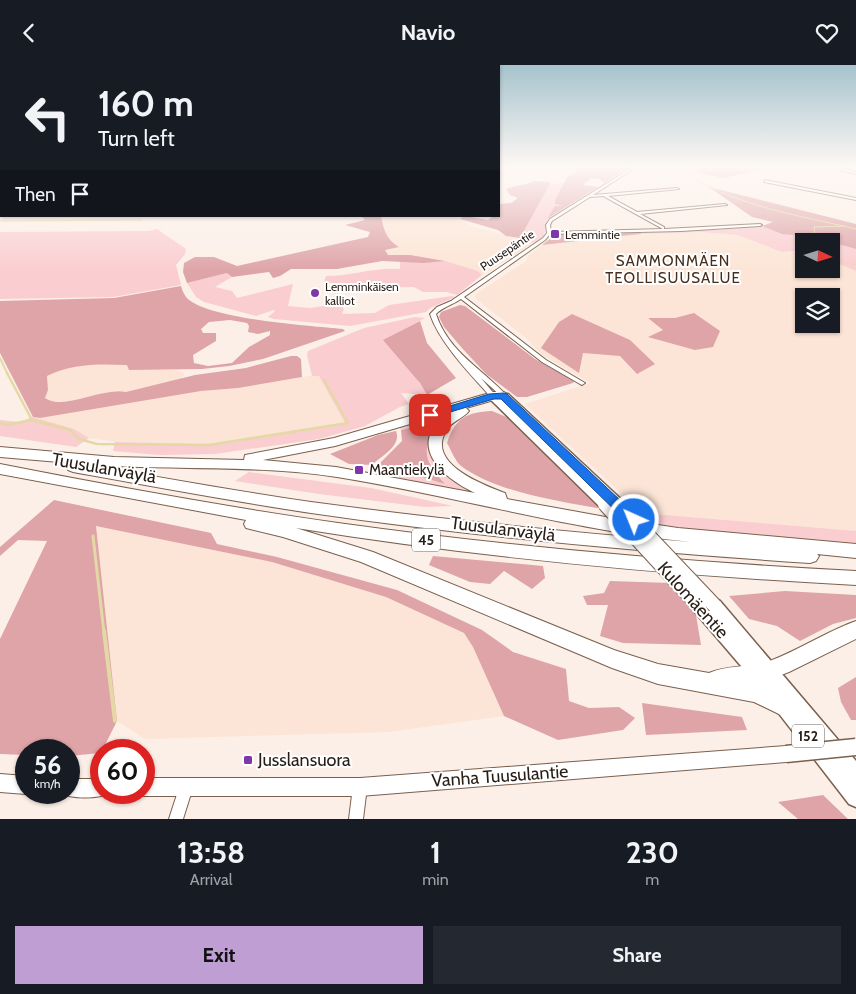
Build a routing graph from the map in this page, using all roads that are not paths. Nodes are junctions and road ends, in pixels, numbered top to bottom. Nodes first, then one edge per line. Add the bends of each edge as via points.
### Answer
1 (582, 201) edge
2 (615, 201) edge
3 (725, 205) dead end
4 (636, 213) junction
5 (760, 225) dead end
6 (663, 228) junction
7 (549, 233) junction
8 (461, 297) junction
9 (460, 356) junction
10 (582, 383) dead end
11 (498, 397) junction
12 (0, 453) edge
13 (193, 463) junction
14 (0, 469) edge
15 (122, 493) junction
16 (554, 513) junction
17 (856, 551) edge
18 (856, 559) edge
19 (856, 579) edge
20 (707, 606) junction
21 (856, 630) edge
22 (765, 672) junction
23 (706, 681) junction
24 (783, 705) junction
25 (856, 747) edge
26 (856, 775) edge
27 (0, 783) edge
28 (15, 784) edge
29 (155, 787) edge
30 (186, 787) junction
31 (360, 787) junction
32 (856, 797) edge
33 (176, 819) edge
34 (356, 819) edge

1 - 7 street, Puusepäntie via 551,220
2 - 4 street
3 - 4 street
4 - 6 street
5 - 6 street via 712,229
6 - 7 street
7 - 8 street, Puusepäntie
8 - 9 street, Puusepäntie via 439,308 433,316 436,325
8 - 10 street via 544,361
9 - 11 street, Puusepäntie via 471,364
9 - 11 street, Puusepäntie via 465,366
11 - 13 highway via 335,442 272,455
11 - 16 highway via 462,411 447,421 436,441 438,456 464,482 508,500
11 - 20 main road, Kulomäentie / 152, bridge
11 - 20 main road, Kulomäentie / 152, bridge via 620,506
12 - 13 highway via 114,462
12 - 18 highway, Tuusulanväylä / 45 via 344,512 614,543
13 - 16 highway via 268,465 336,472
14 - 15 highway, Tuusulanväylä / 45
15 - 19 highway, Tuusulanväylä / 45 via 329,527 501,549
15 - 23 highway via 324,543 408,573 612,659 658,674
16 - 17 highway via 678,533
20 - 22 main road, Kulomäentie / 152
21 - 22 highway
22 - 23 highway
22 - 24 main road, Kulomäentie / 152
22 - 26 main road, Kulomäentie / 152
23 - 24 highway via 756,692
24 - 32 main road, Kulomäentie / 152
25 - 31 main road, Vanha Tuusulantie, bridge
27 - 28 main road
29 - 30 main road, Vanha Tuusulantie
30 - 31 main road, Vanha Tuusulantie
30 - 33 street
31 - 34 street

